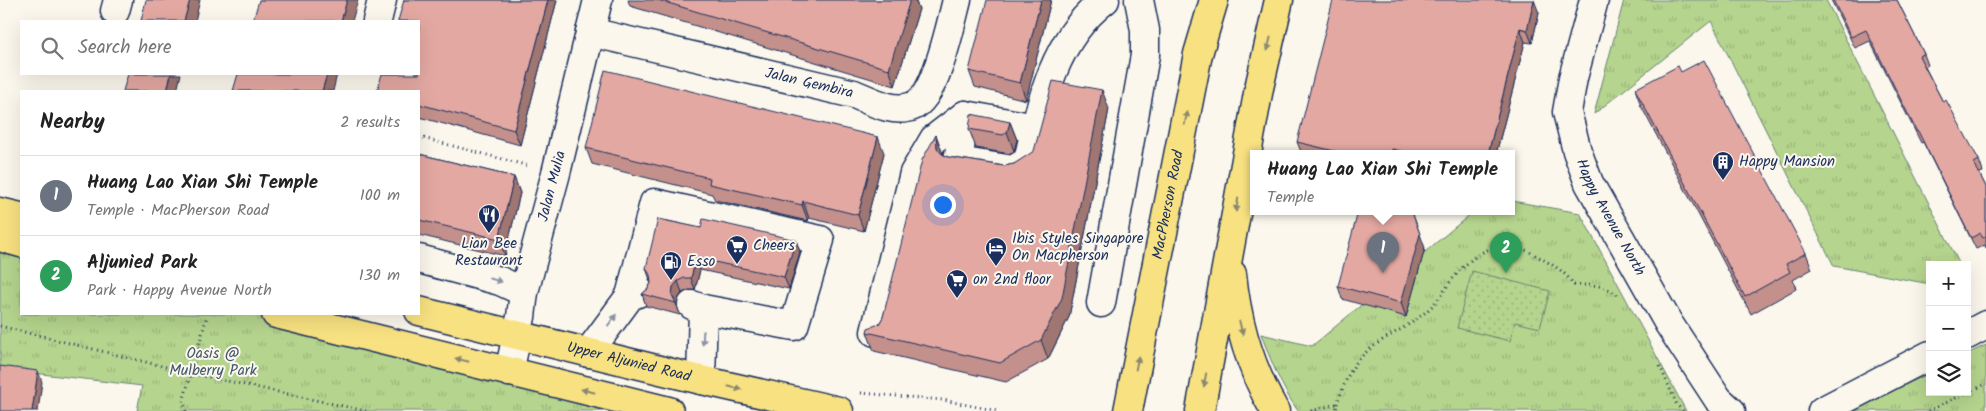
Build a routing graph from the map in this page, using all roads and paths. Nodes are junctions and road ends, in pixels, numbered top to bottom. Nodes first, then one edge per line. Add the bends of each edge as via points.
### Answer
1 (382, 0) edge
2 (598, 0) edge
3 (957, 0) edge
4 (1105, 0) edge
5 (1139, 0) edge
6 (1214, 0) edge
7 (1279, 0) edge
8 (1594, 0) edge
9 (377, 20) edge
10 (590, 32) junction
11 (965, 115) junction
12 (1035, 128) junction
13 (420, 137) edge
14 (532, 167) dead end
15 (0, 212) edge
16 (20, 217) edge
17 (0, 237) edge
18 (20, 243) edge
19 (1230, 246) junction
20 (420, 259) edge
21 (524, 292) junction
22 (1621, 298) dead end
23 (1101, 303) dead end
24 (420, 311) edge
25 (280, 315) edge
26 (206, 316) dead end
27 (1986, 325) edge
28 (0, 326) edge
29 (875, 332) edge
30 (1971, 333) edge
31 (517, 335) junction
32 (588, 353) junction
33 (1926, 357) edge
34 (1658, 363) dead end
35 (509, 372) junction
36 (190, 373) junction
37 (701, 380) junction
38 (1986, 384) edge
39 (1337, 404) junction
40 (808, 408) edge
41 (186, 411) edge
42 (366, 411) edge
43 (669, 411) edge
44 (839, 411) edge
45 (1128, 411) edge
46 (1200, 411) edge
47 (1275, 411) edge
48 (1311, 411) edge
49 (1336, 411) edge
50 (1683, 411) edge
51 (1731, 411) edge
52 (1822, 411) edge
53 (1928, 411) edge

1 - 9 street
2 - 10 street, Jalan Mulia
3 - 10 street, Jalan Gembira via 927,93 913,106 902,107 888,107 854,94
4 - 12 street via 1079,25 1060,53 1047,84
5 - 23 street via 1145,30 1145,55
45 -> 6 main road, MacPherson Road via 1198,54
7 -> 19 main road
8 - 51 street, Happy Avenue North via 1566,112 1576,151 1589,183 1669,324 1718,399
10 - 21 street, Jalan Mulia
11 - 12 street
11 - 12 street via 958,161 1013,170 1028,161
11 - 29 street via 934,139 914,173
13 - 14 path
15 - 16 main road
17 - 18 main road
19 -> 46 main road
19 -> 47 main road via 1240,329 1258,382
20 -> 21 street via 500,281
21 - 31 street, Jalan Mulia
22 - 39 path via 1610,288 1574,284 1565,272 1527,250 1509,245 1496,246 1469,262 1455,275 1430,309 1373,347 1357,362
24 - 31 main road, Upper Aljunied Road
35 -> 25 main road
26 - 36 path
27 - 30 street
28 - 36 path
31 - 32 main road, Upper Aljunied Road
31 - 35 street, Jalan Mulia
32 - 37 main road, Upper Aljunied Road
32 -> 37 street via 635,294 654,203 820,240 794,326 697,307
33 - 52 street
34 - 50 path via 1677,405
43 -> 35 main road
36 - 41 path via 183,402
36 - 42 path
37 -> 40 main road, Upper Aljunied Road
38 - 53 path
39 - 48 path
39 - 49 path
40 - 44 main road, Upper Aljunied Road

